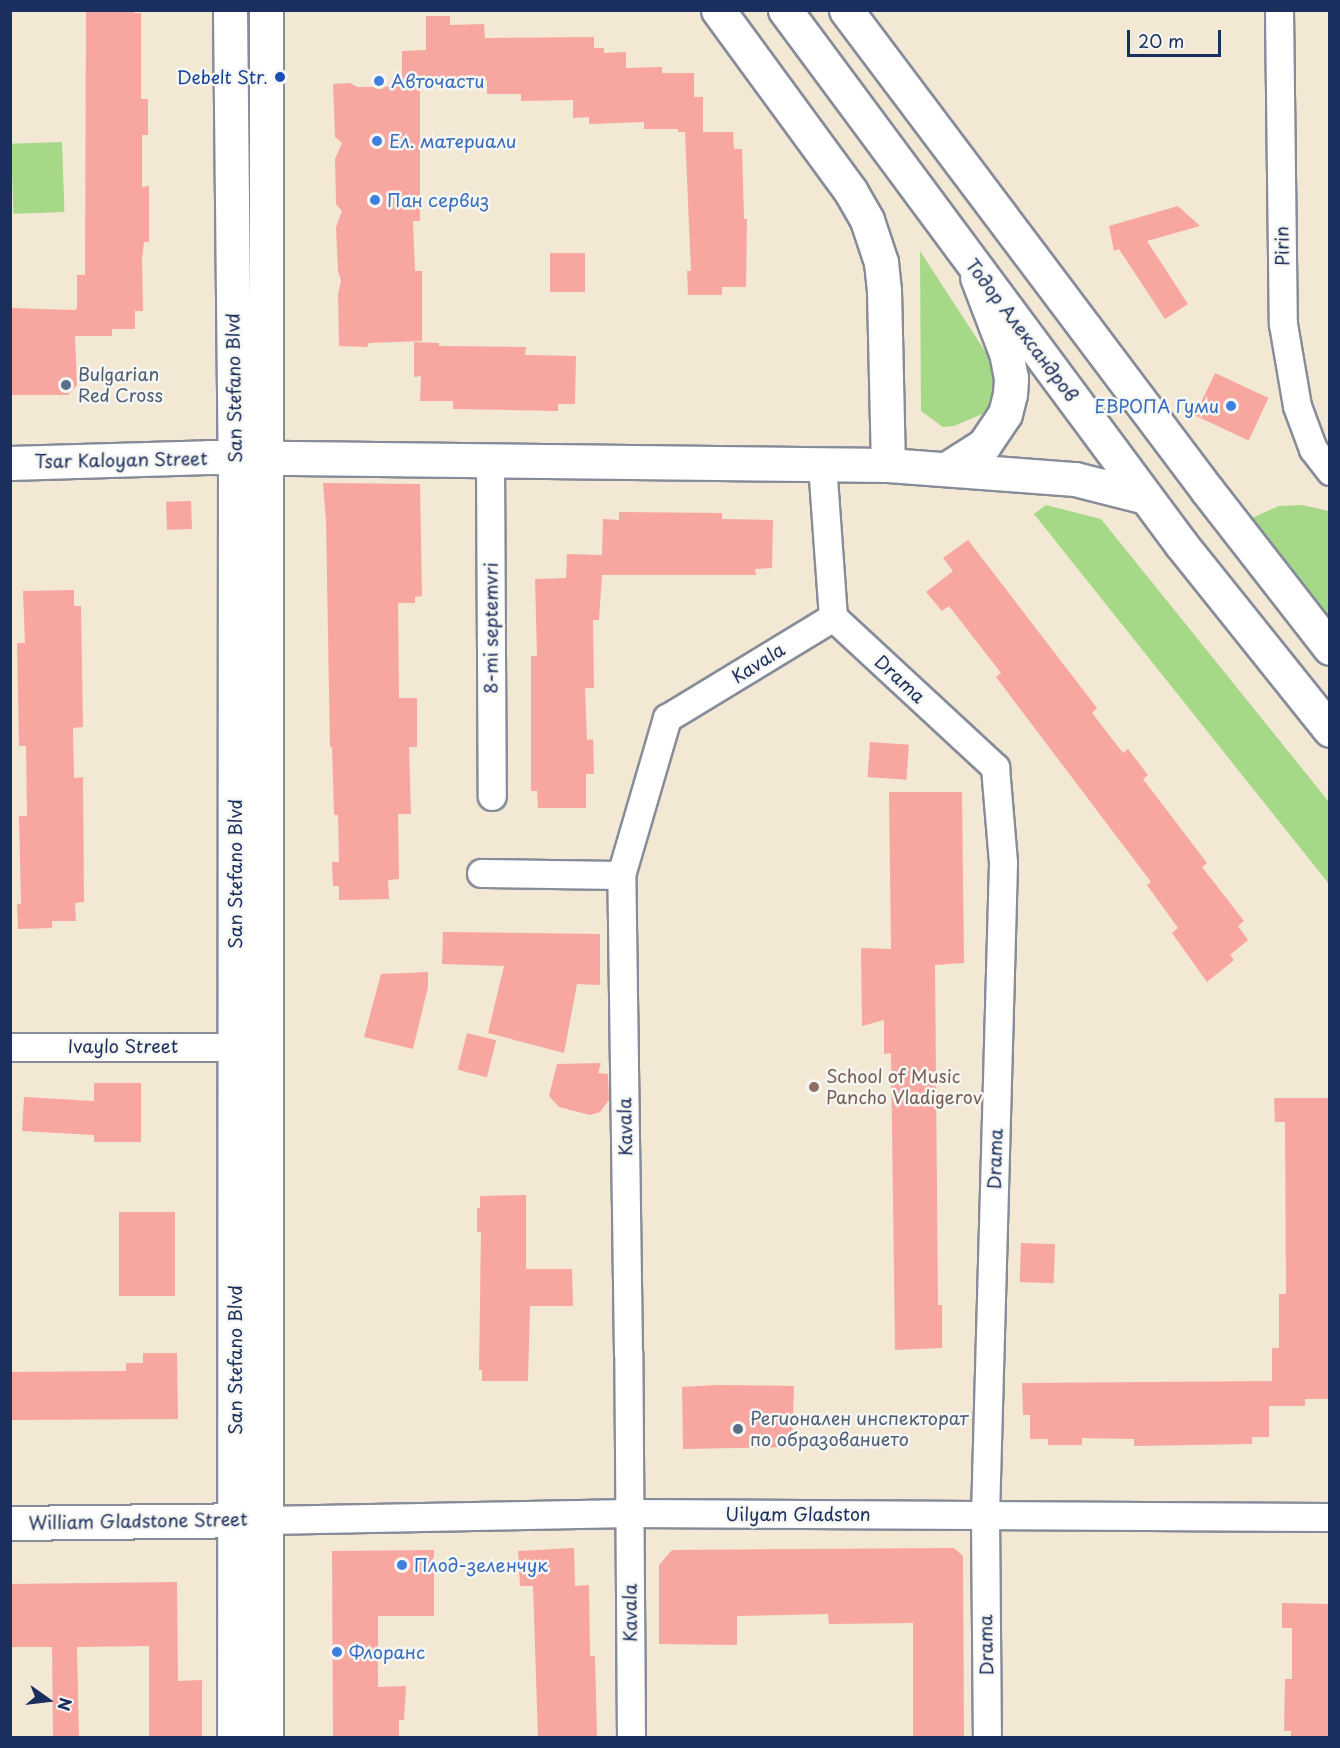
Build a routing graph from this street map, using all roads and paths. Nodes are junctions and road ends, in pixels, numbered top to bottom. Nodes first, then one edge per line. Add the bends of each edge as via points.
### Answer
1 (230, 10) edge
2 (266, 10) edge
3 (718, 10) edge
4 (785, 10) edge
5 (846, 10) edge
6 (1279, 10) edge
7 (969, 259) junction
8 (251, 458) junction
9 (490, 461) junction
10 (10, 463) edge
11 (822, 464) junction
12 (888, 465) junction
13 (948, 468) junction
14 (1329, 471) edge
15 (1146, 498) junction
16 (833, 616) junction
17 (1329, 648) edge
18 (1329, 730) edge
19 (492, 796) dead end
20 (481, 873) dead end
21 (621, 875) junction
22 (10, 1047) edge
23 (235, 1047) junction
24 (630, 1513) junction
25 (985, 1516) junction
26 (1329, 1517) edge
27 (234, 1520) junction
28 (266, 1520) junction
29 (10, 1523) edge
30 (234, 1737) edge
31 (266, 1737) edge
32 (631, 1737) edge
33 (987, 1737) edge

1 - 8 main road, San Stefano Blvd
2 - 8 main road, San Stefano Blvd
3 - 12 main road via 851,192 867,220 881,262 884,291
4 - 7 main road, Тодор Александров
5 - 17 main road
6 - 14 street, Pirin via 1283,324 1296,406 1313,449
7 - 13 main road via 1006,353 1010,394 1005,414 984,445
7 - 15 main road, Тодор Александров
8 - 9 main road, Tsar Kaloyan Street
8 - 10 main road, Tsar Kaloyan Street
8 - 23 main road, San Stefano Blvd
8 - 28 main road, San Stefano Blvd
9 - 11 main road, Tsar Kaloyan Street
9 - 19 street, 8-mi septemvri
11 - 12 main road, Tsar Kaloyan Street
11 - 16 street
12 - 13 main road, Tsar Kaloyan Street
13 - 15 main road, Tsar Kaloyan Street via 1075,479
15 - 18 main road, Тодор Александров
16 - 21 street, Kavala via 667,718
16 - 25 street, Drama via 995,768 1003,863
20 - 21 street
21 - 24 street, Kavala
22 - 23 street, Ivaylo Street
23 - 27 main road, San Stefano Blvd
24 - 25 street, Uilyam Gladston
24 - 28 street, Uilyam Gladston
24 - 32 street, Kavala
25 - 26 street, Uilyam Gladston
25 - 33 street, Drama
27 - 28 main road, William Gladstone Street
27 - 29 main road, William Gladstone Street
27 - 30 main road, San Stefano Blvd
28 - 31 main road, San Stefano Blvd

